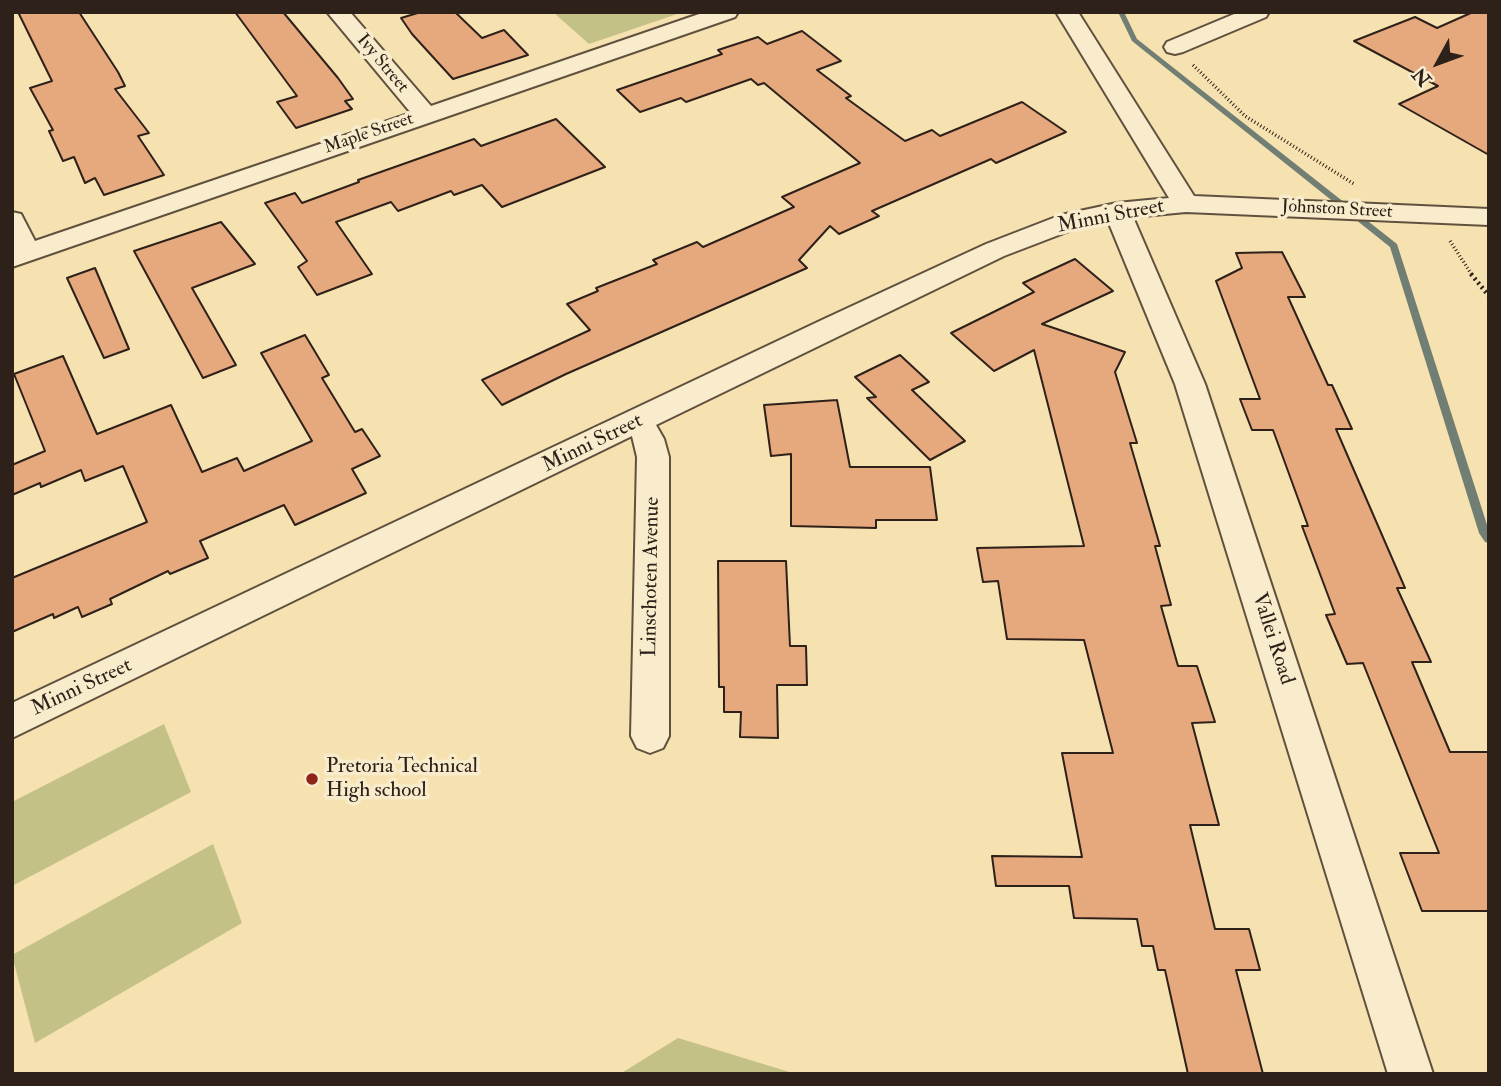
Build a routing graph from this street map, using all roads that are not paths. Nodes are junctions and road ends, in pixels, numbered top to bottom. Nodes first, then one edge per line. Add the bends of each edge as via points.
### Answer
1 (338, 12) edge
2 (727, 12) edge
3 (1067, 12) edge
4 (1258, 12) edge
5 (1175, 47) road end
6 (426, 115) junction
7 (1186, 204) junction
8 (1117, 211) junction
9 (1489, 217) edge
10 (12, 220) edge
11 (20, 255) edge
12 (639, 422) junction
13 (12, 721) edge
14 (650, 736) dead end
15 (1410, 1074) edge

1 - 6 street, Ivy Street
2 - 6 street, Maple Street
3 - 7 street
4 - 5 street
6 - 11 street, Maple Street
7 - 8 street, Minni Street
7 - 9 street, Johnston Street
8 - 12 street, Minni Street via 1070,221 995,250
8 - 15 street, Vallei Road via 1190,384
10 - 11 street
12 - 13 street, Minni Street
12 - 14 street, Linschoten Avenue via 653,457

